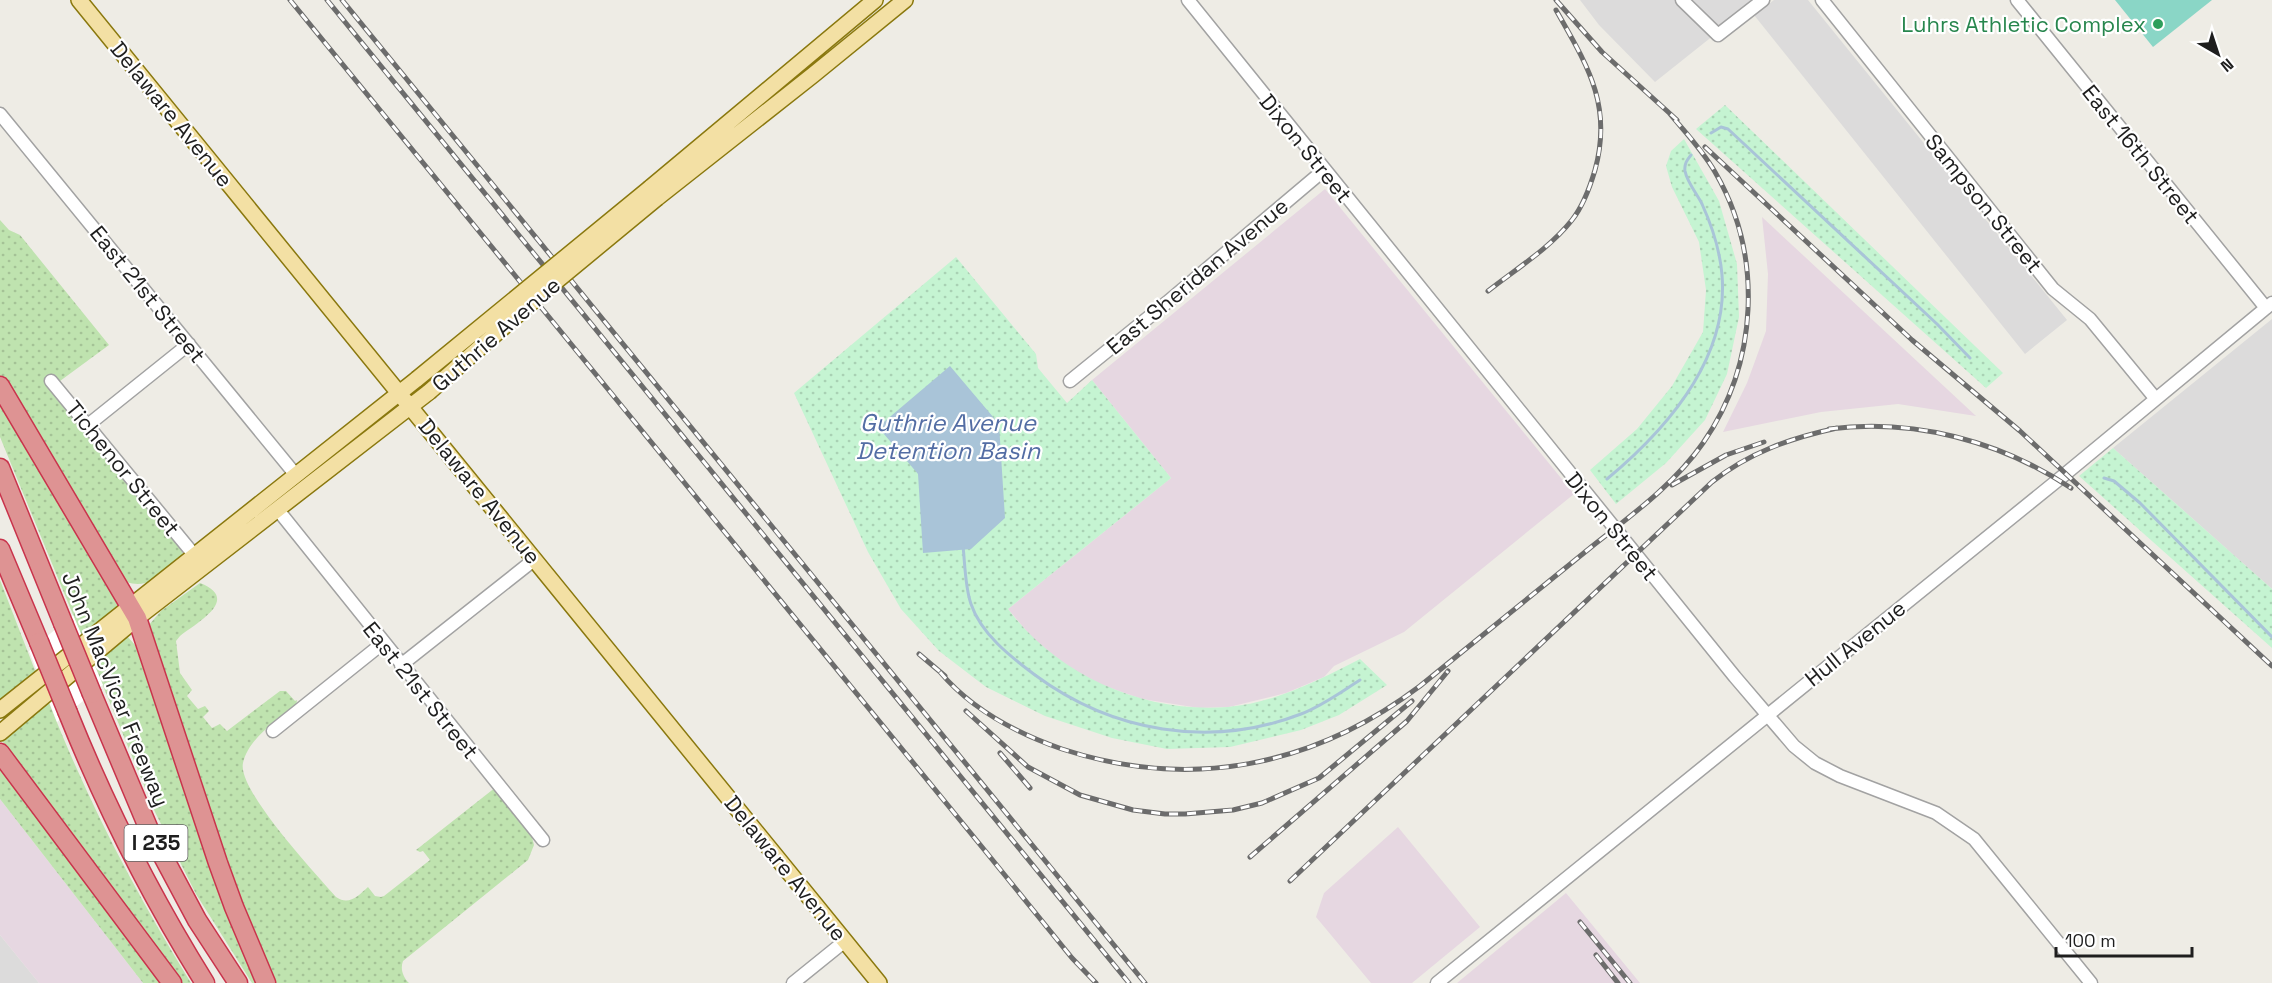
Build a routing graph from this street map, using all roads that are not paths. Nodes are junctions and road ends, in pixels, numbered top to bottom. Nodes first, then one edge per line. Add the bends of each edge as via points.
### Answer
1 (79, 0) edge
2 (876, 0) edge
3 (905, 0) edge
4 (1188, 0) edge
5 (1682, 0) edge
6 (1762, 0) edge
7 (1822, 0) edge
8 (2017, 0) edge
9 (0, 114) edge
10 (1324, 170) junction
11 (654, 193) junction
12 (2269, 305) edge
13 (189, 344) junction
14 (51, 381) dead end
15 (1070, 381) dead end
16 (0, 386) edge
17 (400, 393) junction
18 (2156, 398) junction
19 (411, 407) junction
20 (88, 425) junction
21 (0, 468) edge
22 (295, 474) junction
23 (278, 510) junction
24 (0, 549) edge
25 (195, 556) junction
26 (535, 559) junction
27 (133, 612) junction
28 (383, 643) junction
29 (401, 664) junction
30 (0, 710) edge
31 (1767, 715) junction
32 (273, 731) dead end
33 (0, 733) edge
34 (0, 753) edge
35 (543, 840) dead end
36 (845, 941) junction
37 (172, 983) edge
38 (205, 983) edge
39 (238, 983) edge
40 (266, 983) edge
41 (793, 983) edge
42 (879, 983) edge
43 (1437, 983) edge
44 (2091, 983) edge

1 - 17 main road, Delaware Avenue
2 - 11 main road, Guthrie Avenue
3 - 11 main road, Guthrie Avenue via 813,75
4 - 10 street, Dixon Street
5 - 6 street via 1718,35
7 - 18 street, Sampson Street via 2053,289 2090,319
8 - 12 street, East 16th Street
9 - 13 street, East 21st Street
10 - 15 street, East Sheridan Avenue
10 - 31 street, Dixon Street
11 - 17 main road, Guthrie Avenue, bridge
11 - 19 main road, Guthrie Avenue, bridge
12 - 18 street, Hull Avenue
13 - 20 street
13 - 22 street, East 21st Street
14 - 20 street, Tichenor Street
16 - 27 highway
17 - 19 main road, Delaware Avenue
17 - 22 main road, Guthrie Avenue
18 - 31 street, Hull Avenue
19 - 23 main road, Guthrie Avenue
19 - 26 main road, Delaware Avenue
20 - 25 street, Tichenor Street
21 - 39 highway, John MacVicar Freeway / I 235, bridge via 150,832 197,920
22 - 25 main road, Guthrie Avenue
23 - 27 main road, Guthrie Avenue
23 - 28 street, East 21st Street
24 - 38 highway, I 235, bridge via 131,857
25 - 27 main road, Guthrie Avenue
26 - 29 street
26 - 36 main road, Delaware Avenue
27 - 30 main road, Guthrie Avenue
27 - 33 main road, Guthrie Avenue
27 - 40 highway via 218,863
28 - 29 street, East 21st Street
28 - 32 street
29 - 35 street, East 21st Street
31 - 43 street, Hull Avenue
31 - 44 street, Dixon Street via 1815,763 1936,813 1974,839
34 - 37 highway
36 - 41 street
36 - 42 main road, Delaware Avenue

